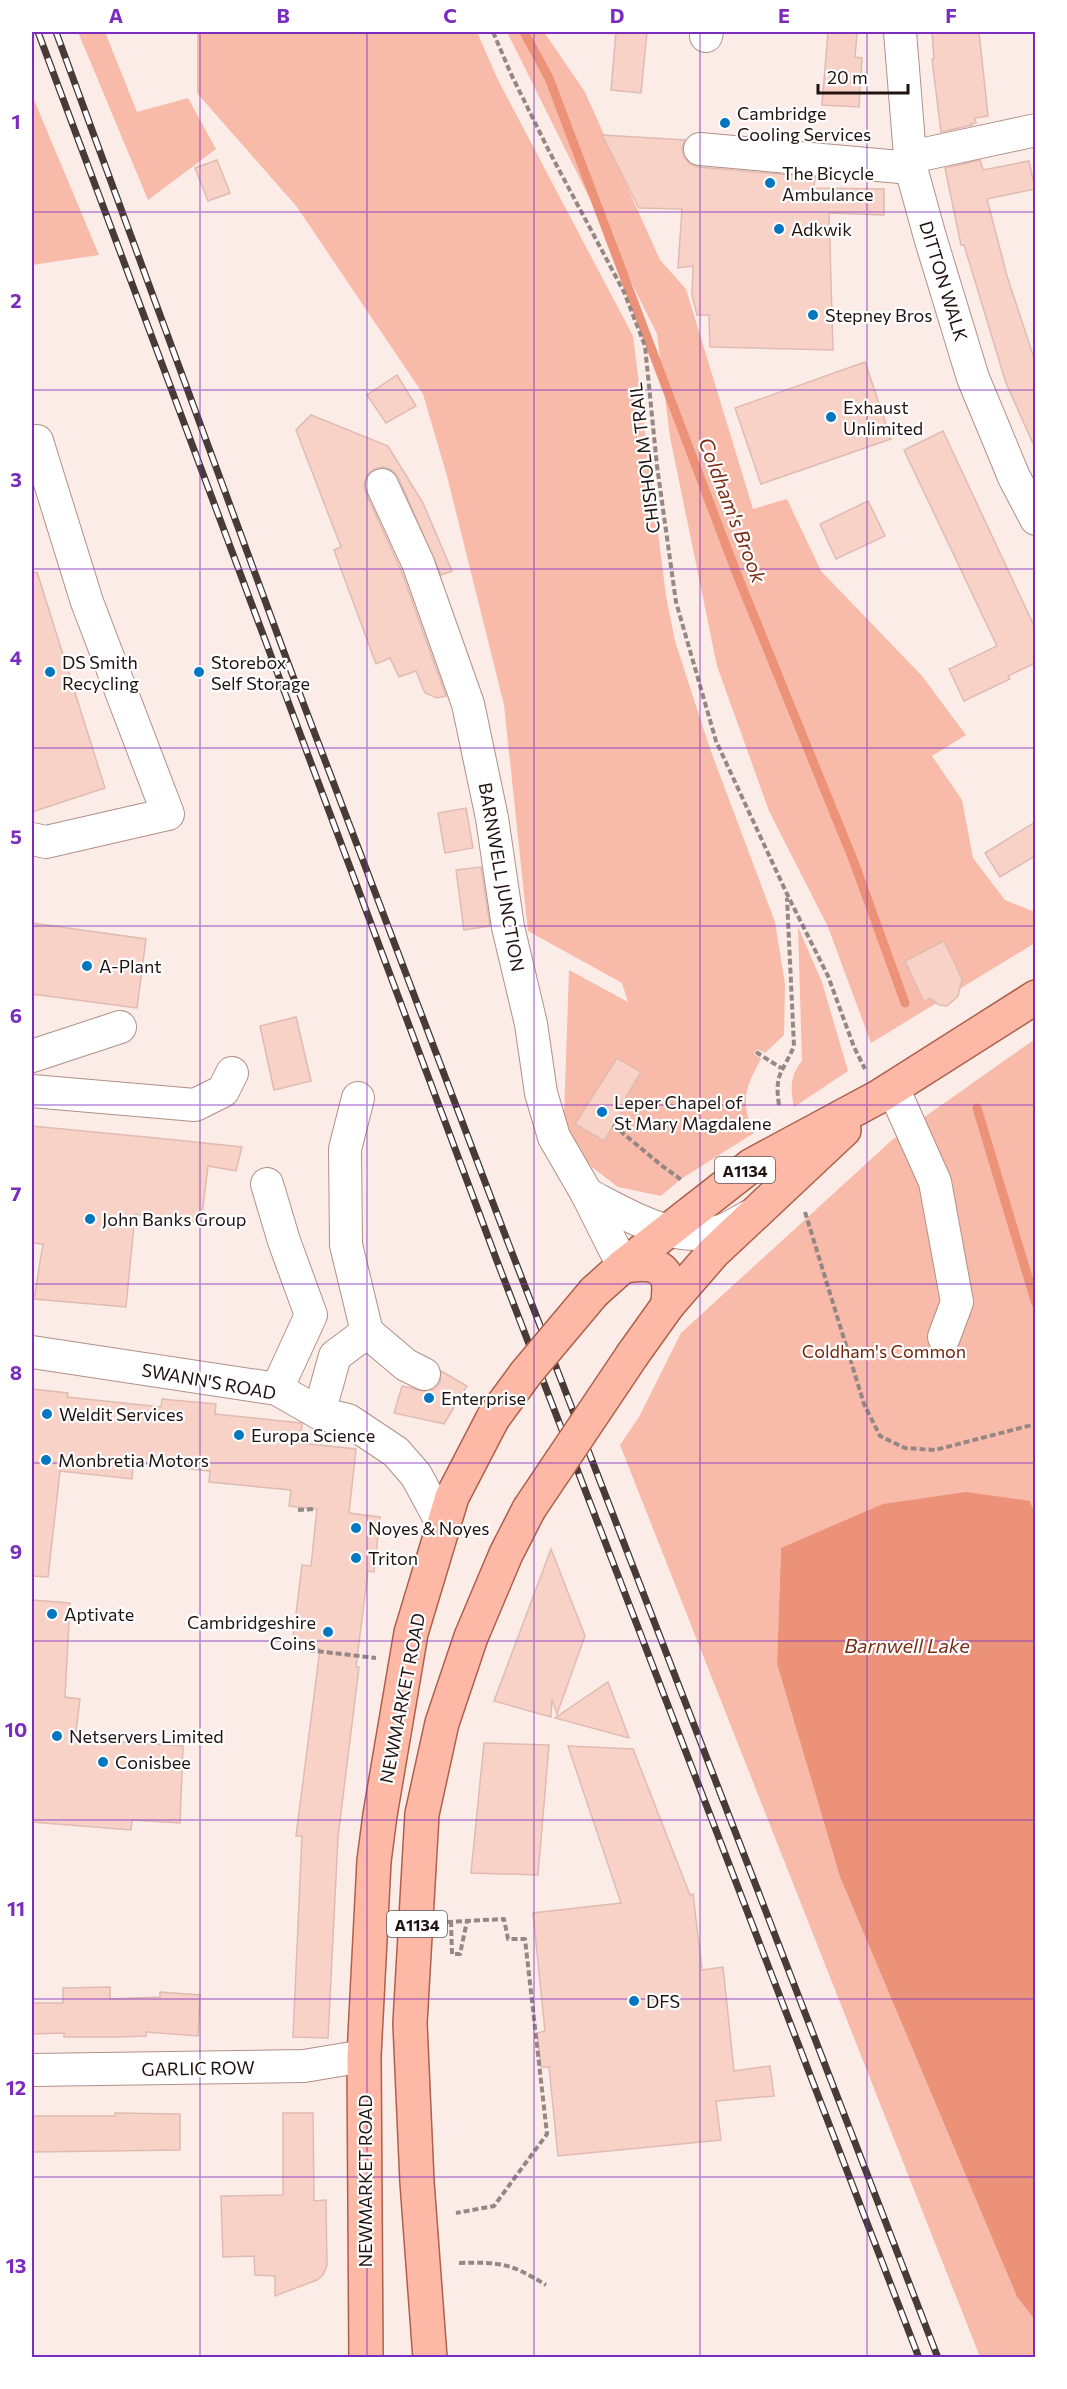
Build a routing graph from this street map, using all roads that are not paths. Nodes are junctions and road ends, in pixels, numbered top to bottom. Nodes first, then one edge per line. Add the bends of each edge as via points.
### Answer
1 (900, 32) edge
2 (1035, 130) edge
3 (700, 149) dead end
4 (911, 162) junction
5 (32, 444) edge
6 (1025, 472) edge
7 (382, 485) dead end
8 (1035, 519) edge
9 (32, 839) edge
10 (1035, 997) edge
11 (120, 1027) dead end
12 (32, 1056) edge
13 (232, 1073) dead end
14 (32, 1091) edge
15 (887, 1092) junction
16 (358, 1098) dead end
17 (267, 1184) dead end
18 (586, 1194) junction
19 (754, 1214) junction
20 (667, 1231) junction
21 (623, 1266) junction
22 (668, 1305) junction
23 (367, 1332) junction
24 (944, 1337) dead end
25 (32, 1352) edge
26 (424, 1374) dead end
27 (277, 1389) junction
28 (319, 1413) junction
29 (442, 1523) junction
30 (364, 2056) junction
31 (32, 2070) edge
32 (366, 2358) edge
33 (430, 2358) edge

1 - 4 street, DITTON WALK
2 - 4 street
3 - 4 street
4 - 6 street, DITTON WALK via 973,378
5 - 9 street via 37,441 87,602 168,814 46,842
6 - 8 street, DITTON WALK
7 - 18 street, BARNWELL JUNCTION via 418,563 468,704 541,1093 554,1137
10 - 15 main road, NEWMARKET ROAD / A1134
11 - 12 street
13 - 14 street via 223,1091 195,1105
15 - 19 main road, NEWMARKET ROAD / A1134
15 - 20 main road, NEWMARKET ROAD / A1134 via 752,1165
15 - 24 street via 935,1182 957,1302
16 - 23 street via 345,1149 346,1245
17 - 27 street via 311,1315
18 - 20 street via 641,1223
18 - 21 street, BARNWELL JUNCTION
19 - 20 street via 719,1232 692,1235
19 - 22 main road, NEWMARKET ROAD / A1134 via 713,1253
20 - 21 main road, NEWMARKET ROAD / A1134
21 - 22 main road via 649,1263 661,1270 668,1281
21 - 29 main road, NEWMARKET ROAD / A1134, bridge via 594,1292 493,1418
22 - 33 main road, NEWMARKET ROAD / A1134, bridge via 529,1509 471,1638 442,1722 422,1814 410,2023
23 - 26 street via 406,1365
23 - 28 street via 334,1356
25 - 27 street, SWANN'S ROAD
27 - 28 street, SWANN'S ROAD
28 - 29 street, SWANN'S ROAD via 348,1420 396,1452 416,1476
29 - 30 main road, NEWMARKET ROAD / A1134 via 411,1633 380,1815
30 - 31 street, GARLIC ROW via 304,2067
30 - 32 main road, NEWMARKET ROAD / A1134

